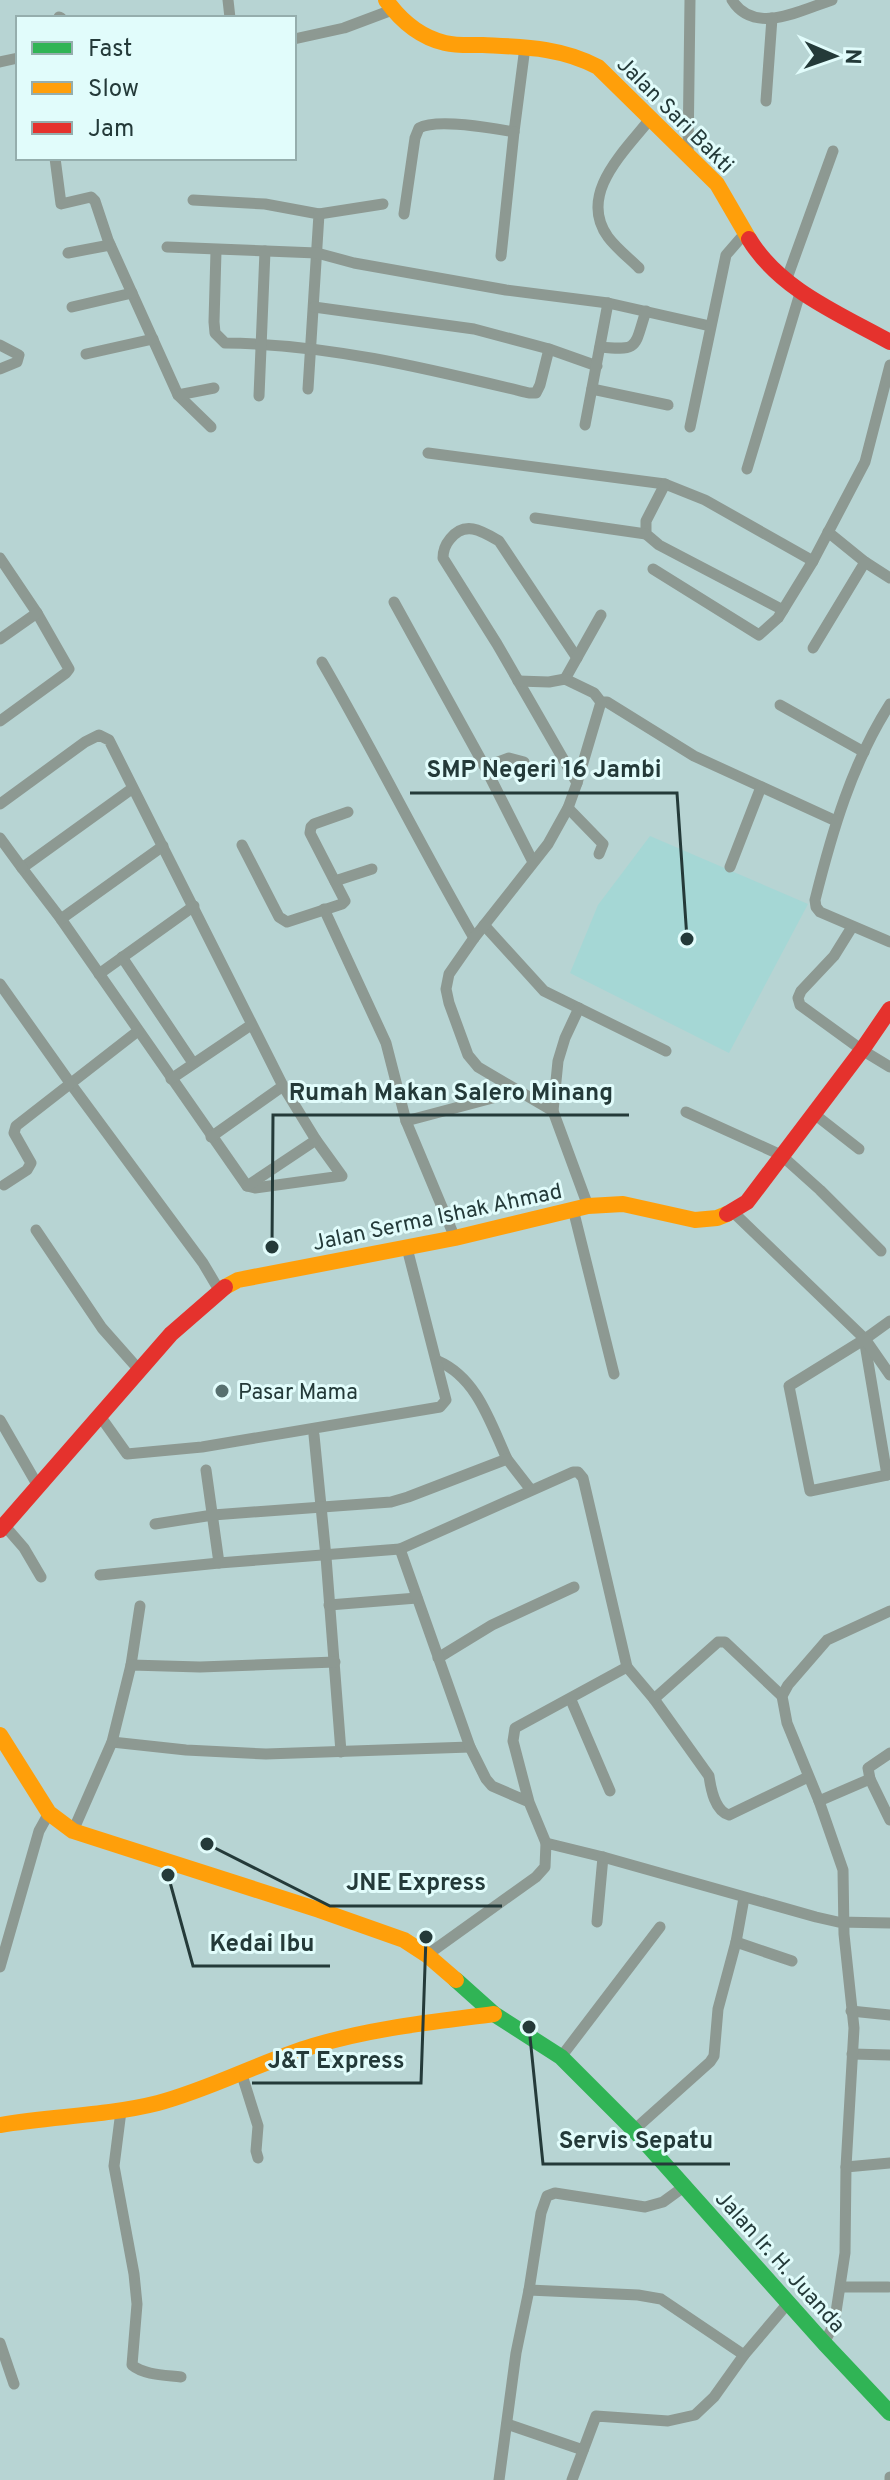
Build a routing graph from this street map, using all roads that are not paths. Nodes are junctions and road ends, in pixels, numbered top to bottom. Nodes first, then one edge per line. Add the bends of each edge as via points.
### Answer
1 (690, 0) edge
2 (732, 0) edge
3 (832, 0) edge
4 (389, 5) edge
5 (772, 18) junction
6 (296, 39) edge
7 (525, 47) junction
8 (766, 101) dead end
9 (650, 119) junction
10 (514, 132) junction
11 (833, 151) dead end
12 (688, 155) junction
13 (55, 160) edge
14 (193, 200) dead end
15 (383, 204) dead end
16 (319, 214) junction
17 (404, 214) dead end
18 (746, 232) junction
19 (110, 245) junction
20 (167, 247) dead end
21 (216, 251) junction
22 (265, 251) junction
23 (68, 253) dead end
24 (317, 253) junction
25 (501, 256) dead end
26 (639, 268) dead end
27 (794, 286) junction
28 (132, 293) junction
29 (608, 303) junction
30 (72, 307) dead end
31 (314, 307) junction
32 (646, 311) junction
33 (710, 326) junction
34 (153, 339) junction
35 (890, 342) edge
36 (262, 343) junction
37 (0, 345) edge
38 (600, 347) junction
39 (312, 348) junction
40 (549, 349) junction
41 (86, 354) dead end
42 (890, 365) edge
43 (597, 366) junction
44 (0, 369) edge
45 (214, 388) dead end
46 (308, 389) dead end
47 (592, 389) junction
48 (178, 395) junction
49 (259, 396) dead end
50 (668, 405) dead end
51 (585, 425) dead end
52 (211, 427) dead end
53 (690, 427) dead end
54 (428, 453) dead end
55 (747, 469) dead end
56 (665, 484) junction
57 (535, 518) dead end
58 (828, 532) junction
59 (646, 534) junction
60 (0, 558) edge
61 (813, 561) junction
62 (865, 562) junction
63 (653, 569) dead end
64 (890, 578) edge
65 (394, 602) dead end
66 (783, 610) junction
67 (37, 613) junction
68 (601, 615) dead end
69 (0, 639) edge
70 (813, 648) dead end
71 (577, 658) junction
72 (322, 662) dead end
73 (565, 679) junction
74 (518, 681) junction
75 (601, 702) junction
76 (890, 704) edge
77 (780, 705) dead end
78 (886, 717) edge
79 (0, 721) edge
80 (864, 752) junction
81 (524, 762) dead end
82 (485, 767) junction
83 (577, 783) junction
84 (761, 787) junction
85 (133, 788) junction
86 (0, 804) edge
87 (568, 808) junction
88 (348, 812) dead end
89 (836, 821) junction
90 (0, 838) edge
91 (242, 845) dead end
92 (163, 846) junction
93 (599, 854) dead end
94 (533, 862) junction
95 (730, 867) dead end
96 (22, 868) junction
97 (372, 869) dead end
98 (335, 881) junction
99 (194, 906) junction
100 (324, 909) junction
101 (61, 919) junction
102 (484, 925) junction
103 (852, 927) junction
104 (474, 938) junction
105 (890, 942) edge
106 (122, 957) junction
107 (99, 974) junction
108 (0, 984) edge
109 (579, 1008) junction
110 (890, 1009) edge
111 (251, 1025) junction
112 (138, 1031) junction
113 (862, 1050) junction
114 (666, 1051) dead end
115 (193, 1063) junction
116 (890, 1067) edge
117 (171, 1079) junction
118 (70, 1083) junction
119 (283, 1086) junction
120 (519, 1091) junction
121 (553, 1111) junction
122 (686, 1112) dead end
123 (813, 1113) junction
124 (406, 1121) junction
125 (211, 1137) junction
126 (316, 1140) junction
127 (859, 1149) dead end
128 (781, 1155) junction
129 (4, 1185) dead end
130 (247, 1186) junction
131 (580, 1207) junction
132 (733, 1212) junction
133 (36, 1230) dead end
134 (455, 1238) junction
135 (407, 1248) junction
136 (881, 1251) dead end
137 (219, 1290) junction
138 (890, 1321) edge
139 (865, 1339) junction
140 (438, 1361) junction
141 (140, 1371) junction
142 (614, 1374) dead end
143 (890, 1375) edge
144 (100, 1416) junction
145 (0, 1420) edge
146 (314, 1435) dead end
147 (507, 1459) junction
148 (206, 1470) dead end
149 (889, 1474) edge
150 (38, 1486) junction
151 (531, 1490) junction
152 (321, 1507) junction
153 (213, 1515) junction
154 (155, 1524) dead end
155 (2, 1528) edge
156 (400, 1549) junction
157 (326, 1557) junction
158 (219, 1563) junction
159 (100, 1575) dead end
160 (41, 1577) dead end
161 (574, 1587) dead end
162 (417, 1598) junction
163 (329, 1605) junction
164 (140, 1606) dead end
165 (890, 1611) edge
166 (438, 1658) junction
167 (335, 1662) junction
168 (131, 1665) junction
169 (627, 1667) junction
170 (782, 1696) junction
171 (654, 1699) junction
172 (571, 1700) junction
173 (0, 1735) edge
174 (112, 1742) junction
175 (470, 1747) junction
176 (341, 1752) junction
177 (890, 1753) edge
178 (808, 1777) junction
179 (870, 1779) junction
180 (610, 1791) dead end
181 (886, 1800) edge
182 (819, 1801) junction
183 (529, 1802) junction
184 (49, 1813) junction
185 (890, 1820) edge
186 (73, 1831) junction
187 (546, 1843) junction
188 (603, 1857) junction
189 (744, 1898) junction
190 (597, 1922) dead end
191 (844, 1922) junction
192 (890, 1923) edge
193 (6, 1926) edge
194 (660, 1927) dead end
195 (736, 1942) junction
196 (427, 1955) junction
197 (792, 1961) dead end
198 (0, 1967) edge
199 (851, 2011) junction
200 (494, 2014) junction
201 (890, 2015) edge
202 (852, 2054) junction
203 (890, 2055) edge
204 (561, 2057) junction
205 (242, 2075) junction
206 (121, 2111) junction
207 (0, 2125) edge
208 (634, 2130) junction
209 (258, 2158) dead end
210 (890, 2163) edge
211 (846, 2167) junction
212 (685, 2186) junction
213 (841, 2287) junction
214 (888, 2287) dead end
215 (529, 2290) junction
216 (789, 2302) junction
217 (0, 2343) edge
218 (824, 2343) junction
219 (744, 2355) junction
220 (181, 2377) dead end
221 (14, 2384) dead end
222 (890, 2413) edge
223 (507, 2424) junction
224 (583, 2450) junction
225 (499, 2480) edge
226 (572, 2480) edge

1 - 12 street
2 - 5 street via 745,15
3 - 5 street
4 - 6 street via 344,28
4 - 7 main road, Jalan Sari Bakti via 410,26 446,44
5 - 8 street
7 - 9 main road, Jalan Sari Bakti via 583,58
7 - 10 street
9 - 12 main road, Jalan Sari Bakti
9 - 26 street via 605,175 599,202 608,237
10 - 17 street via 458,125 419,128
10 - 25 street
11 - 27 street
12 - 18 main road, Jalan Sari Bakti via 730,201
13 - 19 street via 61,204 91,197
14 - 16 street
15 - 16 street
16 - 24 street
18 - 27 main road, Jalan Sari Bakti via 763,259
18 - 33 street via 726,255
19 - 23 street
19 - 28 street
20 - 21 street
21 - 22 street
21 - 36 street via 215,333 225,343
22 - 24 street
22 - 36 street
24 - 29 street via 506,290
24 - 31 street
27 - 35 main road, Jalan Sari Bakti
27 - 55 street
28 - 30 street
28 - 34 street
29 - 32 street
29 - 38 street
31 - 39 street
31 - 40 street via 474,329
32 - 33 street
32 - 38 street via 635,345
33 - 53 street
34 - 41 street
34 - 48 street
36 - 39 street
36 - 49 street
37 - 44 street via 19,358
38 - 43 street
39 - 40 street via 529,393 536,393 540,385
39 - 46 street
40 - 43 street
42 - 58 street via 865,462
43 - 47 street
45 - 48 street
47 - 50 street
47 - 51 street
48 - 52 street
54 - 56 street
56 - 59 street via 646,521
56 - 61 street via 705,500
57 - 59 street
58 - 61 street
58 - 62 street
59 - 66 street
60 - 67 street
61 - 66 street
62 - 64 street
62 - 70 street
63 - 66 street via 759,635
65 - 82 street
67 - 69 street
67 - 79 street via 69,669
68 - 71 street
71 - 73 street
71 - 74 street via 499,541 482,530 458,530 443,558
72 - 104 street
73 - 74 street
73 - 75 street
74 - 83 street
75 - 83 street
75 - 84 street via 694,756
76 - 78 street
77 - 80 street
78 - 80 street
80 - 89 street
81 - 82 street via 509,758
82 - 94 street
83 - 87 street
84 - 89 street
84 - 95 street
85 - 86 street via 109,740 99,735
85 - 92 street
85 - 96 street
87 - 93 street via 603,844
87 - 94 street
88 - 98 street via 310,829
89 - 103 street via 816,907
90 - 96 street
91 - 100 street via 282,920
92 - 99 street
92 - 101 street
94 - 102 street
96 - 101 street
97 - 98 street
98 - 100 street via 345,901
99 - 106 street
99 - 111 street
100 - 124 street via 386,1043
101 - 107 street
102 - 104 street
102 - 109 street via 539,987
103 - 105 street
103 - 113 street via 798,998 800,1005
104 - 120 street via 449,974 449,1003 472,1061
106 - 107 street
106 - 115 street
107 - 112 street
108 - 118 street
109 - 114 street
109 - 121 street via 558,1061
110 - 113 main road
111 - 115 street
111 - 119 street
112 - 117 street
112 - 118 street
113 - 116 street
113 - 123 main road
115 - 117 street
117 - 125 street
118 - 129 street via 16,1126 14,1133 31,1163
118 - 137 street
119 - 125 street
119 - 126 street
120 - 121 street
120 - 124 street
121 - 131 street
122 - 128 street
123 - 127 street
123 - 128 main road
124 - 134 street
125 - 130 street
126 - 130 street
126 - 130 street via 342,1176
128 - 132 main road via 747,1202
128 - 136 street
131 - 132 main road, Jalan Serma Ishak Ahmad via 623,1204 695,1220
131 - 134 main road, Jalan Serma Ishak Ahmad
131 - 142 street
132 - 139 street
133 - 141 street via 102,1328
134 - 135 main road, Jalan Serma Ishak Ahmad
135 - 137 main road, Jalan Serma Ishak Ahmad via 238,1280
135 - 140 street
137 - 141 main road, Jalan Serma Ishak Ahmad
138 - 139 street
139 - 143 street
139 - 149 street
139 - 149 street via 789,1386 810,1491
140 - 144 street via 446,1400 440,1407 202,1447 127,1454
140 - 147 street via 455,1370 478,1395
141 - 144 main road, Jalan Serma Ishak Ahmad
144 - 150 main road, Jalan Serma Ishak Ahmad
145 - 150 street
146 - 152 street
147 - 151 street
147 - 152 street via 408,1497
148 - 153 street
150 - 155 main road, Jalan Serma Ishak Ahmad
151 - 156 street
151 - 169 street via 573,1472 581,1474
152 - 153 street
152 - 157 street
153 - 154 street
153 - 158 street
155 - 160 street via 24,1548
156 - 157 street
156 - 162 street
157 - 158 street
157 - 163 street
158 - 159 street
161 - 166 street via 492,1625
162 - 163 street
162 - 166 street
163 - 167 street
164 - 168 street
165 - 170 street via 827,1640
166 - 175 street
167 - 168 street
167 - 176 street
168 - 174 street
169 - 171 street
169 - 172 street
170 - 171 street via 725,1642 718,1642
170 - 178 street
171 - 178 street via 709,1776 725,1814
172 - 180 street
172 - 183 street via 513,1732
173 - 184 main road
174 - 176 street via 186,1750
174 - 186 street
175 - 176 street
175 - 183 street via 492,1786
177 - 179 street via 869,1765
178 - 182 street
179 - 181 street
179 - 182 street
181 - 185 street
182 - 191 street via 843,1870
183 - 187 street
184 - 186 main road, Jalan Ir. H. Juanda
184 - 193 street
186 - 196 main road, Jalan Ir. H. Juanda via 319,1910 404,1940
187 - 188 street
187 - 196 street via 541,1872
188 - 189 street
188 - 190 street
189 - 191 street
189 - 195 street
191 - 192 street
191 - 199 street
193 - 198 street
194 - 204 street
195 - 197 street
195 - 208 street via 718,2009 714,2056
196 - 200 main road, Jalan Ir. H. Juanda
199 - 201 street
199 - 202 street
200 - 204 main road, Jalan Ir. H. Juanda
200 - 205 main road via 360,2033
202 - 203 street
202 - 211 street
204 - 208 main road, Jalan Ir. H. Juanda
205 - 206 main road
205 - 209 street via 257,2121
206 - 207 main road
206 - 220 street via 114,2166 137,2304 132,2365
208 - 212 main road, Jalan Ir. H. Juanda
210 - 211 street
211 - 213 street
212 - 215 street via 645,2207 547,2196
212 - 216 main road, Jalan Ir. H. Juanda
213 - 214 street
213 - 218 street
215 - 219 street via 661,2299
215 - 223 street
216 - 218 main road, Jalan Ir. H. Juanda
216 - 219 street
217 - 221 street
218 - 222 main road, Jalan Ir. H. Juanda
219 - 224 street via 695,2415 668,2421 596,2416
223 - 224 street
223 - 225 street
224 - 226 street

